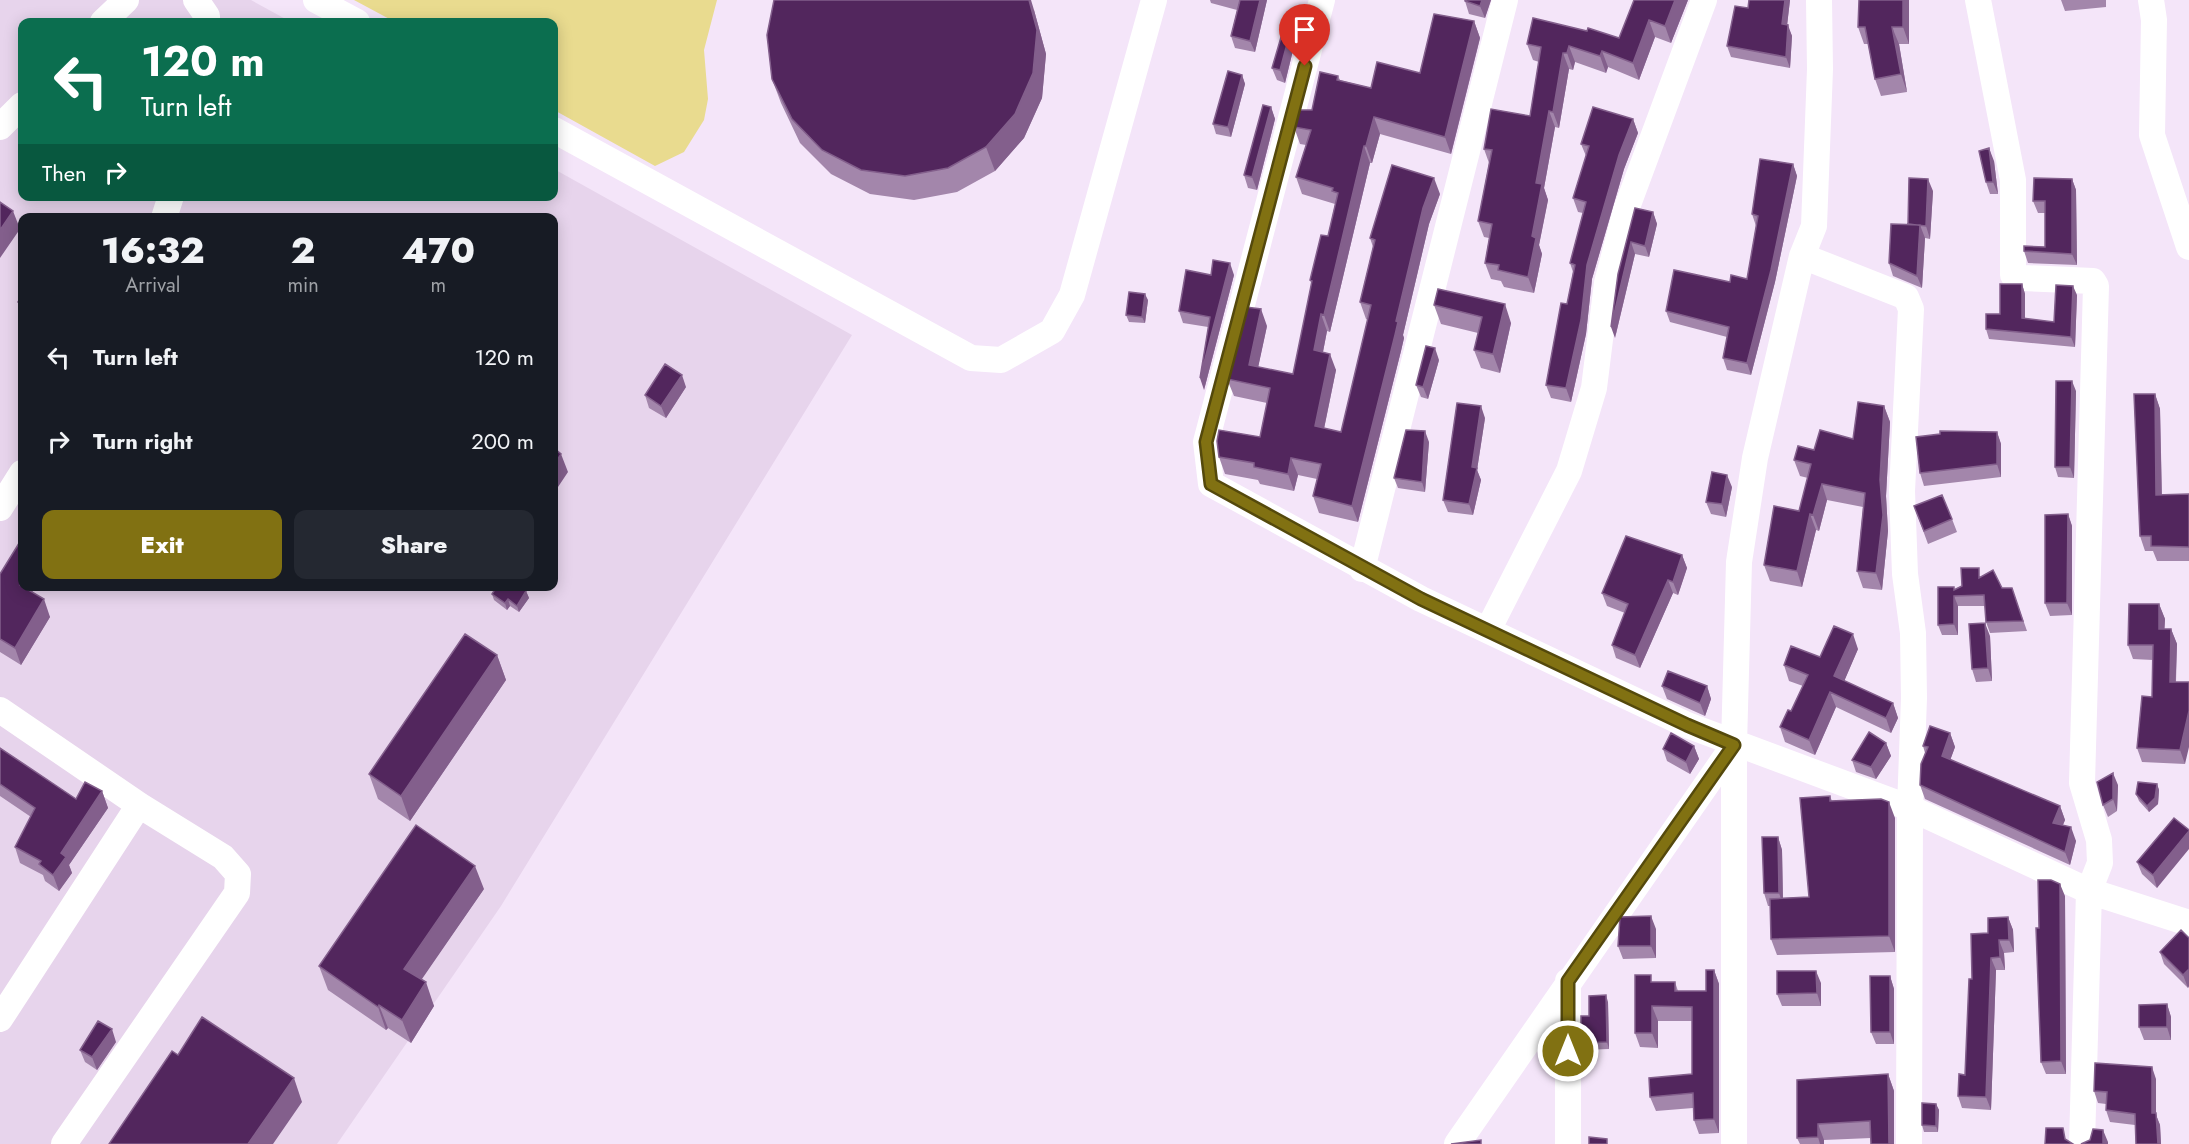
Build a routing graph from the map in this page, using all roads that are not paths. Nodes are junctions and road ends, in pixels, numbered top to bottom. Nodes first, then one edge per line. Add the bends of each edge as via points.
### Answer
1 (126, 0) edge
2 (196, 0) edge
3 (316, 0) edge
4 (1154, 0) edge
5 (1322, 0) edge
6 (1505, 0) edge
7 (1704, 0) edge
8 (1819, 0) edge
9 (1978, 0) edge
10 (2151, 0) edge
11 (108, 18) edge
12 (207, 18) edge
13 (350, 18) edge
14 (18, 109) edge
15 (0, 127) edge
16 (558, 132) edge
17 (2189, 247) edge
18 (1802, 256) junction
19 (18, 479) edge
20 (0, 508) edge
21 (1362, 569) junction
22 (1488, 630) junction
23 (0, 710) edge
24 (1734, 745) junction
25 (139, 805) junction
26 (1910, 808) junction
27 (2089, 891) junction
28 (2189, 923) edge
29 (1568, 981) junction
30 (0, 1019) edge
31 (64, 1144) edge
32 (1457, 1144) edge
33 (1568, 1144) edge
34 (1734, 1144) edge
35 (1909, 1144) edge
36 (2082, 1144) edge

1 - 11 street
2 - 12 street
3 - 13 street
4 - 16 street via 1072,295 1052,331 1001,360 971,358
5 - 21 street via 1206,442 1211,484
6 - 21 street
7 - 22 street via 1626,210 1607,283 1594,388 1569,471
8 - 18 street via 1814,226
9 - 27 street via 2013,180 2013,275 2093,281 2096,286 2082,783 2099,840 2100,863
10 - 17 street via 2152,135
14 - 15 street
18 - 24 street via 1755,458 1738,562
18 - 26 street via 1906,297 1911,309 1902,491 1905,574 1913,633
19 - 20 street
21 - 22 street
22 - 24 street
23 - 25 street
24 - 26 street
24 - 29 street
24 - 34 street
25 - 30 street
25 - 31 street via 223,857 238,874 237,893
26 - 27 street
26 - 35 street
27 - 28 street
27 - 36 street
29 - 32 street
29 - 33 street

